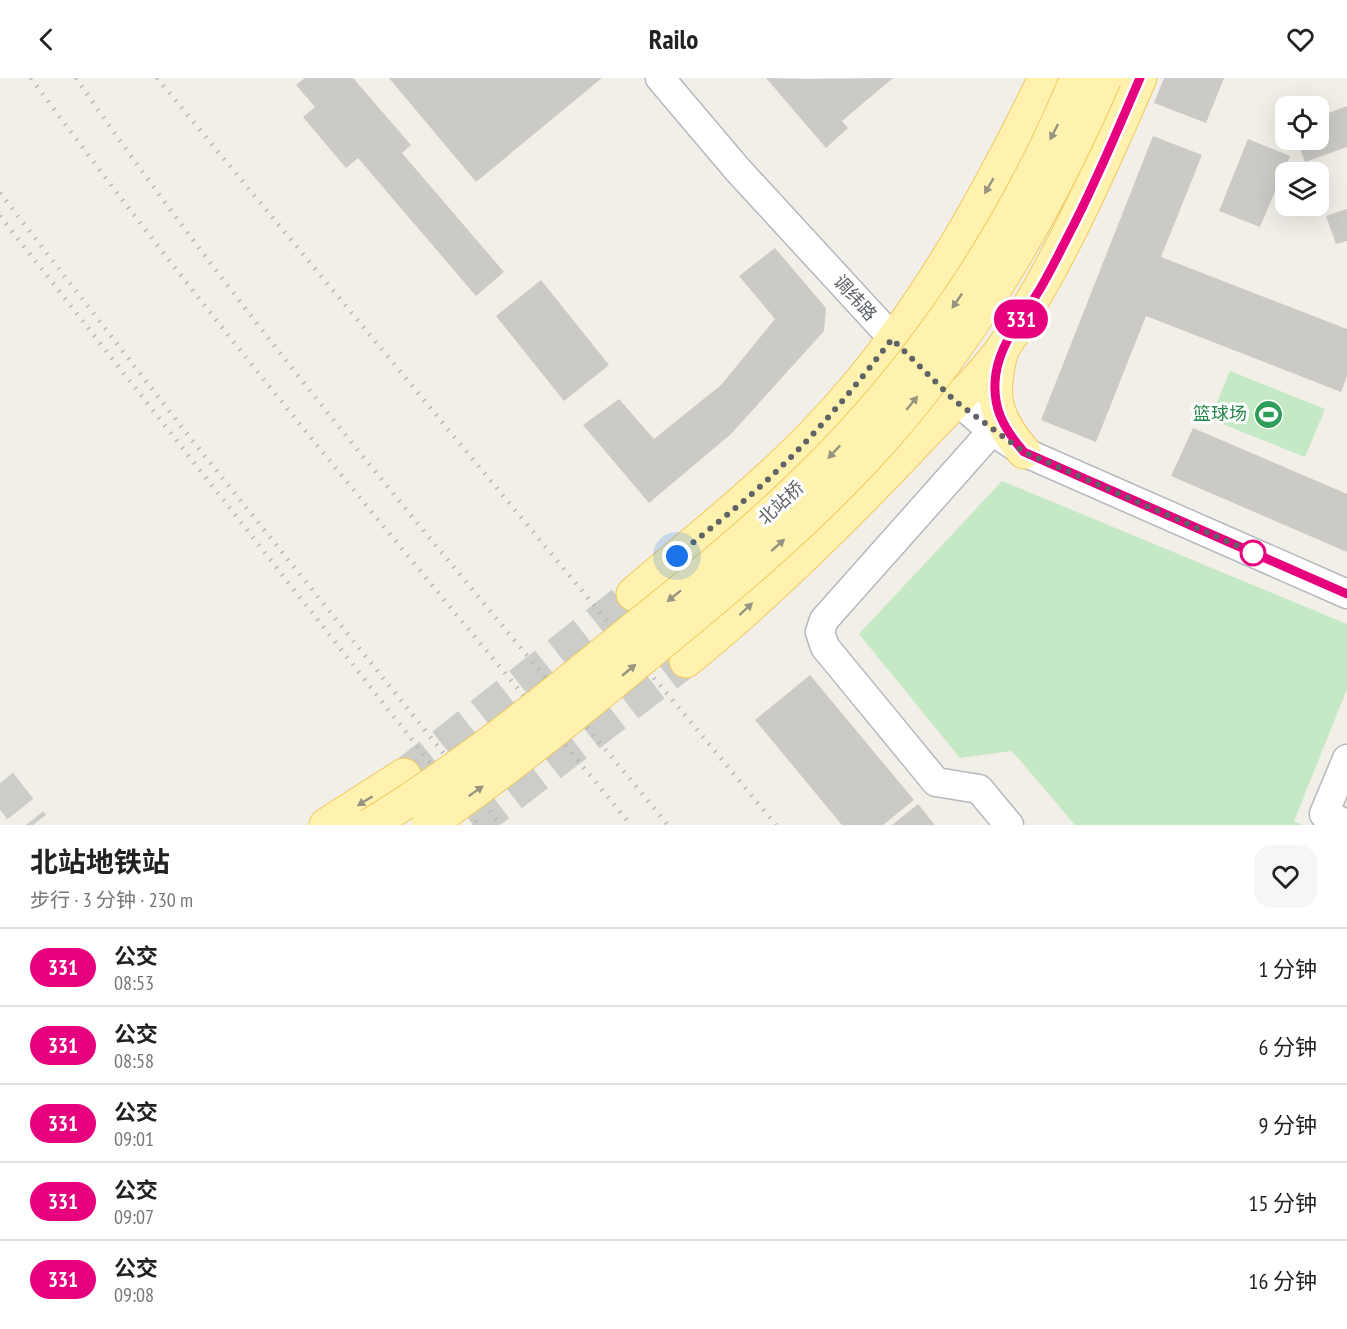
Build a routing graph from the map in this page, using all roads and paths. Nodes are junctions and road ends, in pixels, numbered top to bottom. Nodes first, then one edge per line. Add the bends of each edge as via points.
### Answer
1 (660, 78) edge
2 (1044, 78) edge
3 (1077, 78) edge
4 (1105, 78) edge
5 (1140, 78) edge
6 (892, 339) junction
7 (1003, 347) junction
8 (955, 401) junction
9 (992, 431) junction
10 (1024, 452) junction
11 (633, 594) tunnel mouth
12 (1347, 594) edge
13 (686, 661) tunnel mouth
14 (1347, 759) edge
15 (404, 775) tunnel mouth
16 (1336, 819) edge
17 (326, 825) edge
18 (370, 825) edge
19 (428, 825) edge
20 (1009, 825) edge

1 - 6 street, 调纬路
2 -> 6 main road via 970,221
3 -> 18 main road, 北站桥, bridge via 1027,184 958,300 910,365 819,468 724,556 502,735
19 -> 4 main road, 北站桥, bridge via 525,755 747,572 861,463 968,330 1037,218
5 - 7 main road via 1069,234
6 - 8 street, 调纬路
6 - 11 main road via 808,440 754,492
7 - 8 main road
7 - 10 main road via 996,372 998,414
8 - 9 street, 调纬路
13 -> 8 main road via 845,517
9 - 10 street, 调纬路
9 - 20 street via 824,620 820,632 825,647 936,782 979,789
10 - 12 street, 调纬路
14 - 16 street
15 -> 17 main road

